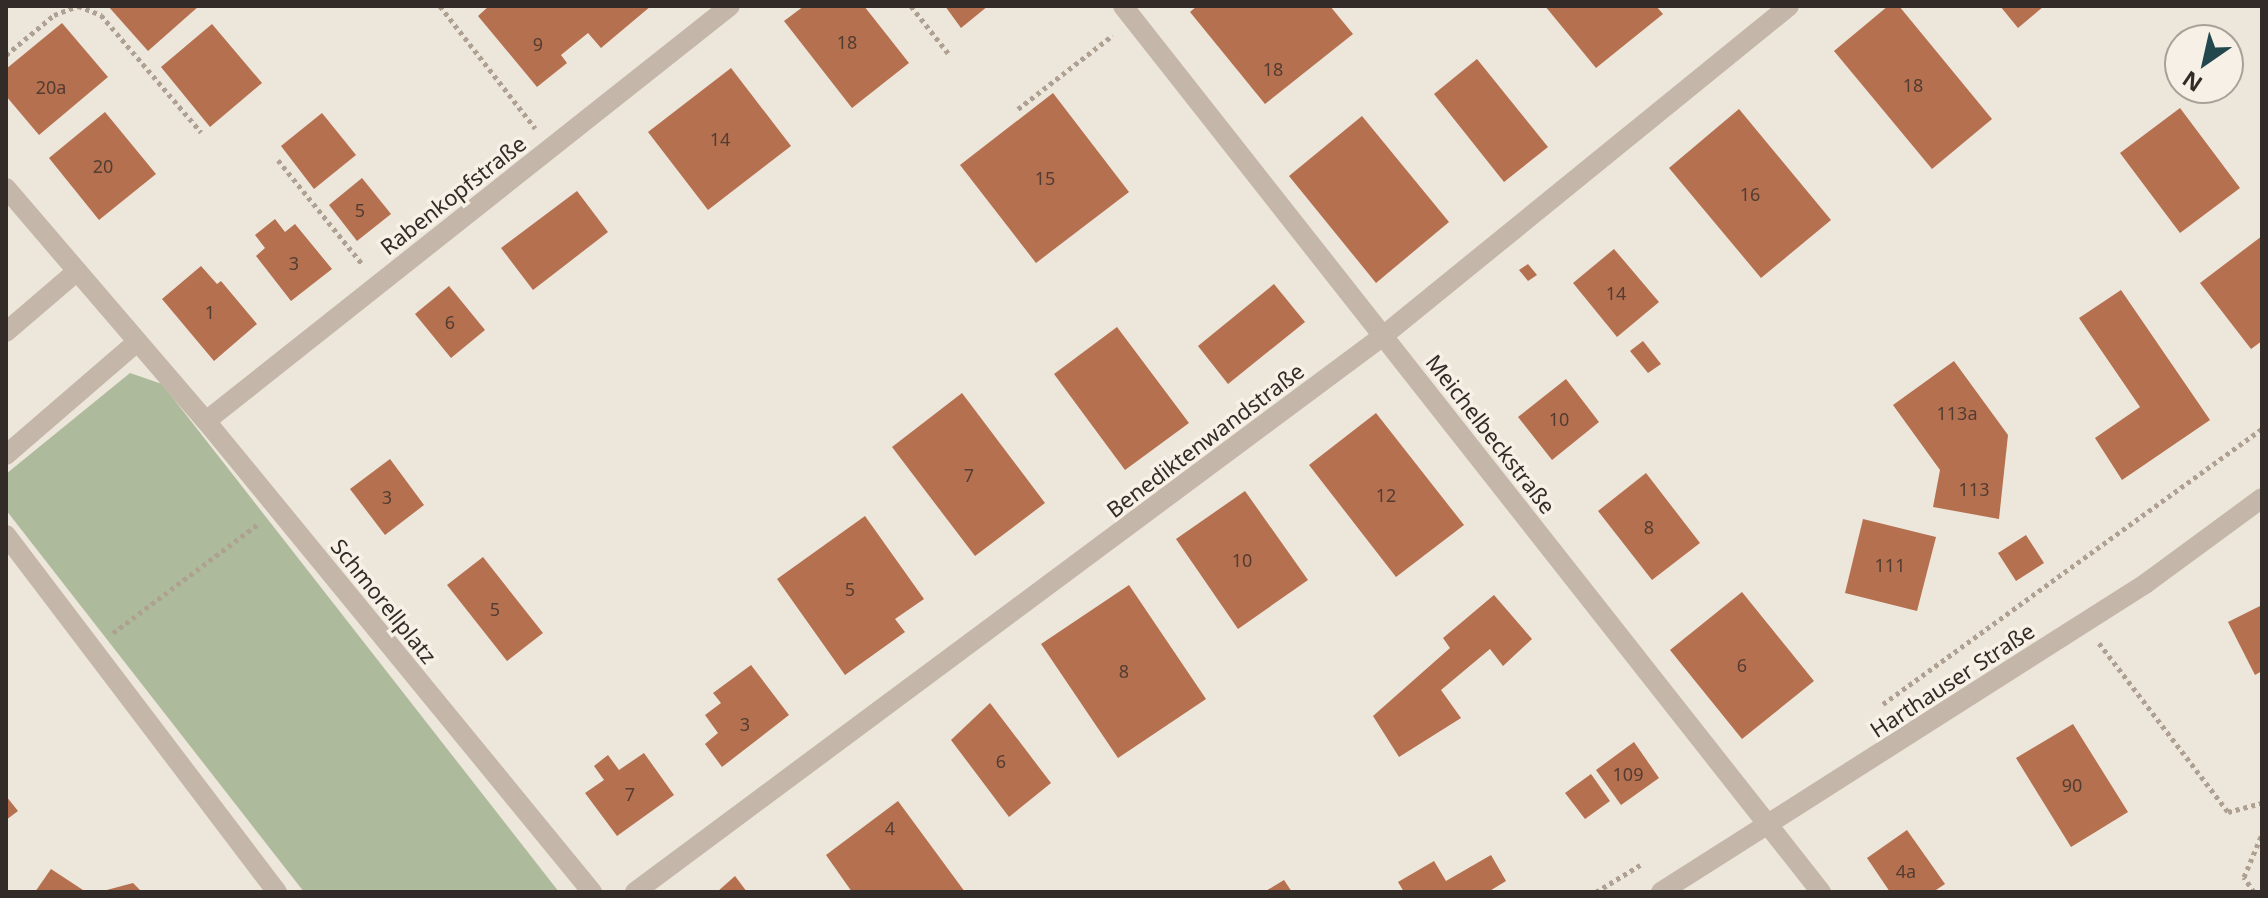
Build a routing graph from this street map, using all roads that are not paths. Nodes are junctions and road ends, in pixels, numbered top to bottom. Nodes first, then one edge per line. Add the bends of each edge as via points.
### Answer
1 (730, 6) edge
2 (1789, 6) edge
3 (1128, 13) edge
4 (6, 188) edge
5 (76, 272) junction
6 (6, 332) edge
7 (1383, 336) junction
8 (137, 342) junction
9 (206, 421) junction
10 (6, 455) edge
11 (2262, 498) edge
12 (6, 535) edge
13 (1769, 826) junction
14 (277, 892) edge
15 (592, 892) edge
16 (635, 892) edge
17 (1661, 892) edge
18 (1821, 892) edge

1 - 9 street, Rabenkopfstraße
2 - 7 street, Benediktenwandstraße
3 - 7 street, Meichelbeckstraße
4 - 5 street, Schmorellplatz
5 - 6 street
5 - 8 street, Schmorellplatz
7 - 13 street, Meichelbeckstraße
7 - 16 street, Benediktenwandstraße
8 - 9 street, Schmorellplatz
8 - 10 street
9 - 15 street, Schmorellplatz
11 - 13 street, Harthauser Straße via 2084,623
12 - 14 street
13 - 17 street, Harthauser Straße
13 - 18 street, Meichelbeckstraße

